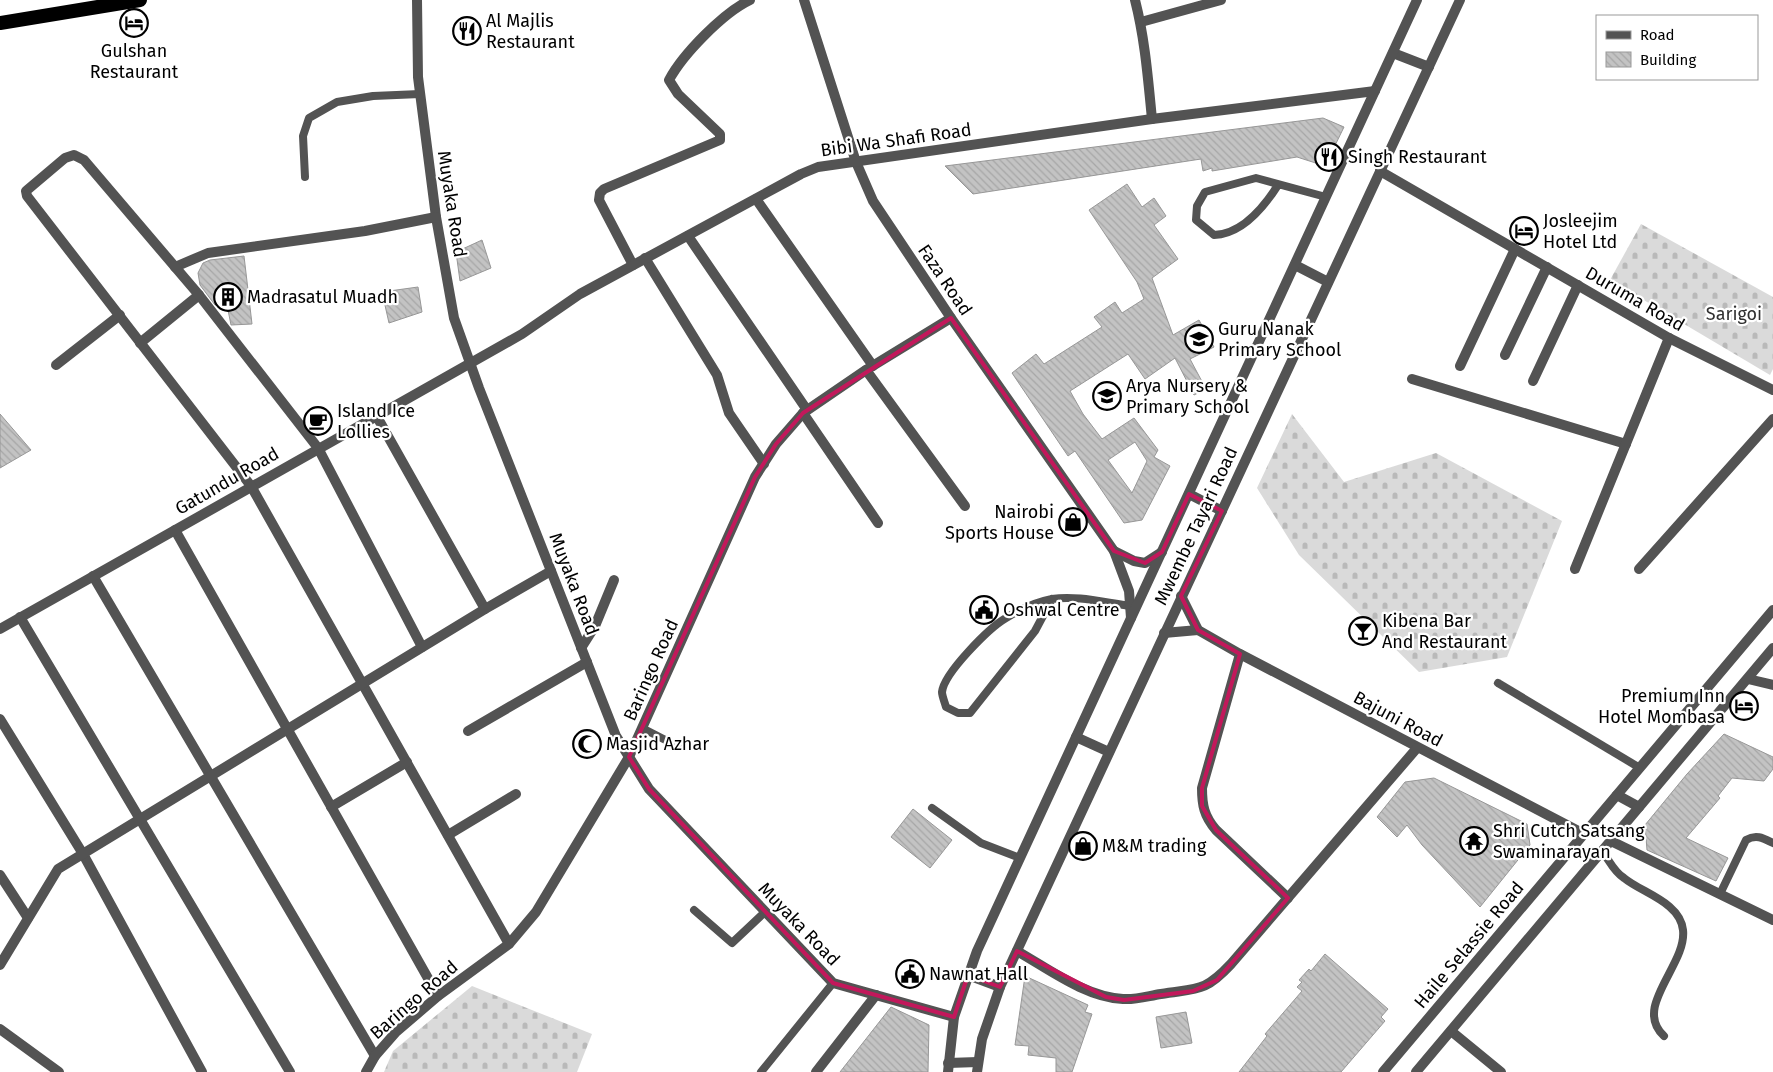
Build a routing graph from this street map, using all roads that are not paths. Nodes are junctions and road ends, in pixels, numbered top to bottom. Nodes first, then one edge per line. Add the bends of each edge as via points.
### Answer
1 (140, 0) edge
2 (417, 0) edge
3 (750, 0) edge
4 (804, 0) edge
5 (1135, 0) edge
6 (1221, 0) edge
7 (1418, 0) edge
8 (1460, 0) edge
9 (1141, 22) junction
10 (0, 23) edge
11 (1393, 53) junction
12 (1429, 67) junction
13 (1375, 92) junction
14 (420, 94) junction
15 (1152, 119) junction
16 (856, 162) junction
17 (1380, 171) junction
18 (305, 177) dead end
19 (1278, 185) junction
20 (1326, 197) junction
21 (756, 199) junction
22 (436, 217) junction
23 (688, 236) junction
24 (1515, 249) junction
25 (645, 258) junction
26 (633, 265) junction
27 (1295, 265) junction
28 (175, 267) junction
29 (1547, 267) junction
30 (1328, 282) junction
31 (1578, 285) junction
32 (199, 295) junction
33 (120, 315) junction
34 (951, 318) junction
35 (1669, 338) junction
36 (140, 343) junction
37 (1505, 354) dead end
38 (470, 362) junction
39 (56, 365) dead end
40 (1460, 366) dead end
41 (870, 368) junction
42 (1412, 379) dead end
43 (1533, 381) dead end
44 (1773, 390) edge
45 (805, 412) junction
46 (376, 415) junction
47 (1773, 419) edge
48 (1626, 444) junction
49 (318, 448) junction
50 (764, 464) junction
51 (251, 486) junction
52 (1189, 494) junction
53 (965, 506) dead end
54 (1222, 511) junction
55 (878, 523) dead end
56 (175, 530) junction
57 (1114, 550) junction
58 (1162, 552) junction
59 (1575, 569) dead end
60 (1639, 569) dead end
61 (551, 571) junction
62 (93, 576) junction
63 (614, 580) dead end
64 (1181, 596) junction
65 (1052, 599) junction
66 (1131, 606) junction
67 (485, 608) junction
68 (1773, 610) edge
69 (20, 617) junction
70 (1131, 618) junction
71 (595, 626) junction
72 (0, 629) edge
73 (574, 629) junction
74 (1198, 630) junction
75 (1164, 633) junction
76 (422, 647) junction
77 (581, 648) junction
78 (1773, 648) edge
79 (1240, 654) junction
80 (587, 662) junction
81 (1748, 679) junction
82 (362, 683) junction
83 (1498, 683) dead end
84 (1773, 685) edge
85 (0, 719) edge
86 (642, 728) junction
87 (287, 729) junction
88 (468, 731) dead end
89 (1076, 737) junction
90 (679, 747) dead end
91 (1417, 748) junction
92 (1109, 752) junction
93 (629, 757) junction
94 (407, 762) junction
95 (1640, 768) junction
96 (211, 776) junction
97 (516, 794) dead end
98 (1617, 795) junction
99 (331, 807) junction
100 (1639, 807) junction
101 (932, 808) dead end
102 (140, 819) junction
103 (1584, 834) junction
104 (448, 835) junction
105 (1611, 841) junction
106 (1773, 843) edge
107 (1602, 851) junction
108 (83, 854) junction
109 (1020, 858) junction
110 (0, 875) edge
111 (1720, 894) junction
112 (1288, 898) junction
113 (694, 910) dead end
114 (765, 912) junction
115 (28, 918) junction
116 (1773, 920) edge
117 (509, 944) junction
118 (1016, 951) junction
119 (0, 965) edge
120 (968, 975) junction
121 (833, 983) junction
122 (1000, 987) junction
123 (876, 995) junction
124 (438, 996) junction
125 (954, 1017) junction
126 (0, 1029) edge
127 (1450, 1031) junction
128 (1664, 1036) dead end
129 (374, 1056) junction
130 (978, 1067) edge
131 (948, 1068) edge
132 (59, 1072) edge
133 (202, 1072) edge
134 (290, 1072) edge
135 (366, 1072) edge
136 (762, 1072) edge
137 (816, 1072) edge
138 (1382, 1072) edge
139 (1416, 1072) edge
140 (1501, 1072) edge

1 - 10 highway
2 - 14 street, Muyaka Road
3 - 26 street via 735,8 702,38 669,80 678,94 720,134 720,140 600,192 599,200
4 - 16 street, Faza Road
5 - 9 street
6 - 9 street
7 - 11 street, Mwembe Tayari Road
8 - 12 street, Mwembe Tayari Road
9 - 15 street
11 - 12 street
11 - 13 street, Mwembe Tayari Road
12 - 17 street, Mwembe Tayari Road
13 - 15 street, Bibi Wa Shafi Road
13 - 20 street, Mwembe Tayari Road
14 - 18 lane via 373,96 337,102 309,118 303,136
14 - 22 street, Muyaka Road
15 - 16 street, Bibi Wa Shafi Road
16 - 21 street, Bibi Wa Shafi Road via 809,170
16 - 34 street, Faza Road via 873,201
17 - 24 street, Duruma Road
17 - 30 street, Mwembe Tayari Road
19 - 19 lane via 1256,178 1205,192 1197,206 1196,220 1214,235 1226,234 1262,210
19 - 20 lane
20 - 27 street, Mwembe Tayari Road
21 - 23 street, Bibi Wa Shafi Road
21 - 41 street
22 - 28 street via 365,231 208,253
22 - 38 street, Muyaka Road via 454,318
23 - 25 street, Bibi Wa Shafi Road
23 - 45 street
24 - 29 street, Duruma Road
24 - 40 street
25 - 26 street, Bibi Wa Shafi Road
25 - 50 street via 717,375 729,413
26 - 38 street, Bibi Wa Shafi Road via 580,294 522,334
27 - 30 street
27 - 52 street, Mwembe Tayari Road
28 - 32 street
28 - 33 street via 79,156 65,158 26,191
29 - 31 street, Duruma Road
29 - 37 street
30 - 54 street, Mwembe Tayari Road
31 - 35 street, Duruma Road
31 - 43 street
32 - 36 street
32 - 49 street
33 - 36 street
33 - 39 street
34 - 41 street, Baringo Road
34 - 57 street, Faza Road
35 - 44 street, Duruma Road
35 - 48 street
36 - 51 street
38 - 46 street, Gatundu Road
38 - 61 street, Muyaka Road
41 - 45 street, Baringo Road
41 - 53 street
42 - 48 street
45 - 50 street, Baringo Road via 776,444
45 - 55 street
46 - 49 street, Gatundu Road
46 - 67 street
47 - 60 street
48 - 59 street
49 - 51 street, Gatundu Road
49 - 76 street
50 - 86 street, Baringo Road
51 - 56 street, Gatundu Road
51 - 82 street
52 - 54 street
52 - 58 street, Mwembe Tayari Road
54 - 64 street, Mwembe Tayari Road
56 - 62 street, Gatundu Road
56 - 87 street
57 - 58 street via 1145,563
57 - 66 street via 1130,591
58 - 70 street, Mwembe Tayari Road
61 - 67 street
61 - 73 street, Muyaka Road
62 - 69 street, Gatundu Road
62 - 96 street
63 - 71 street
64 - 74 street
64 - 75 street, Mwembe Tayari Road
65 - 65 lane via 1035,631 970,713 958,713 946,707 942,692 949,676 987,633 1005,618
65 - 66 lane
66 - 70 street
67 - 76 street
68 - 95 street, Haile Selassie Road
69 - 72 street, Gatundu Road
69 - 102 street
70 - 89 street, Mwembe Tayari Road
71 - 73 street
71 - 77 street
73 - 77 street, Muyaka Road
74 - 75 street
74 - 79 street, Bajuni Road
75 - 92 street, Mwembe Tayari Road
76 - 82 street
77 - 80 street, Muyaka Road
78 - 81 street
79 - 91 street, Bajuni Road
79 - 112 street via 1202,788 1202,806 1216,830
80 - 88 street
80 - 93 street, Muyaka Road via 616,736
81 - 84 street
81 - 100 street
82 - 87 street
82 - 94 street
83 - 95 lane
85 - 108 street
86 - 90 lane
86 - 93 street, Baringo Road
87 - 96 street
87 - 99 street
89 - 92 street
89 - 109 street, Mwembe Tayari Road
91 - 103 street, Bajuni Road
91 - 112 street
92 - 118 street, Mwembe Tayari Road
93 - 114 street, Muyaka Road via 648,789
93 - 117 street, Baringo Road via 536,912
94 - 99 street
94 - 104 street
95 - 98 street, Haile Selassie Road
96 - 102 street
96 - 129 street
97 - 104 street
98 - 100 street
98 - 103 street, Haile Selassie Road
99 - 124 street
100 - 105 street
101 - 109 lane via 981,843
102 - 108 street
102 - 134 street
103 - 138 street, Haile Selassie Road
104 - 117 street
105 - 107 street
105 - 111 street
106 - 111 lane via 1752,836 1746,840
107 - 127 street
107 - 128 lane via 1623,878 1667,905 1681,921 1682,948 1653,1008 1656,1029
108 - 115 street via 58,869
108 - 133 street
109 - 120 street, Mwembe Tayari Road
110 - 115 street
111 - 116 street
112 - 118 street via 1217,980 1193,991 1124,1000 1106,997 1086,990
113 - 114 lane via 732,942
114 - 121 street, Muyaka Road
115 - 119 street
117 - 124 street, Baringo Road
118 - 122 street, Mwembe Tayari Road
120 - 122 street
120 - 125 street, Mwembe Tayari Road
121 - 123 street, Muyaka Road
121 - 136 lane
122 - 130 street, Mwembe Tayari Road via 990,1013
123 - 125 street, Muyaka Road
123 - 137 street
124 - 129 street, Baringo Road
125 - 131 street, Mwembe Tayari Road
126 - 132 street
127 - 139 street
127 - 140 street
129 - 135 street, Baringo Road
130 - 131 street

